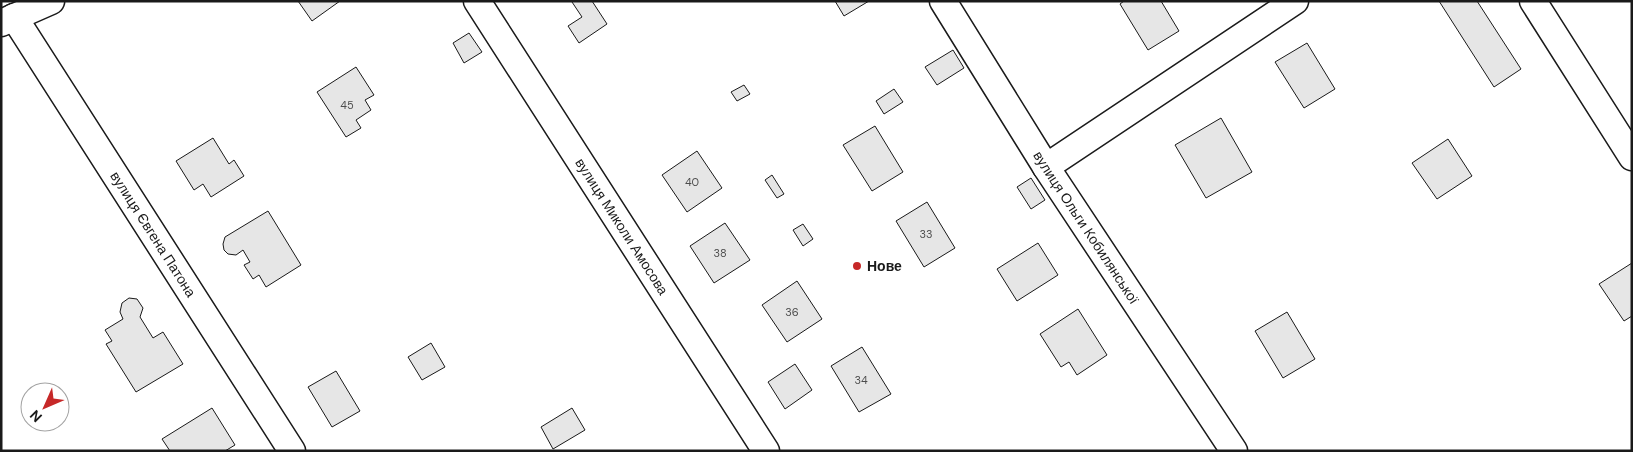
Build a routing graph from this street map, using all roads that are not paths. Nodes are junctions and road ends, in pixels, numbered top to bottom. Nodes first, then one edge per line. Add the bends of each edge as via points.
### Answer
1 (51, 1) edge
2 (477, 1) edge
3 (943, 1) edge
4 (1296, 1) edge
5 (1533, 1) edge
6 (8, 20) edge
7 (1632, 157) edge
8 (1046, 167) junction
9 (292, 451) edge
10 (766, 451) edge
11 (1234, 451) edge

1 - 6 street
2 - 10 street, вулиця Миколи Амосова
3 - 8 street, вулиця Ольги Кобилянської
4 - 8 street
5 - 7 street
6 - 9 street, вулиця Євгена Патона
8 - 11 street, вулиця Ольги Кобилянської

